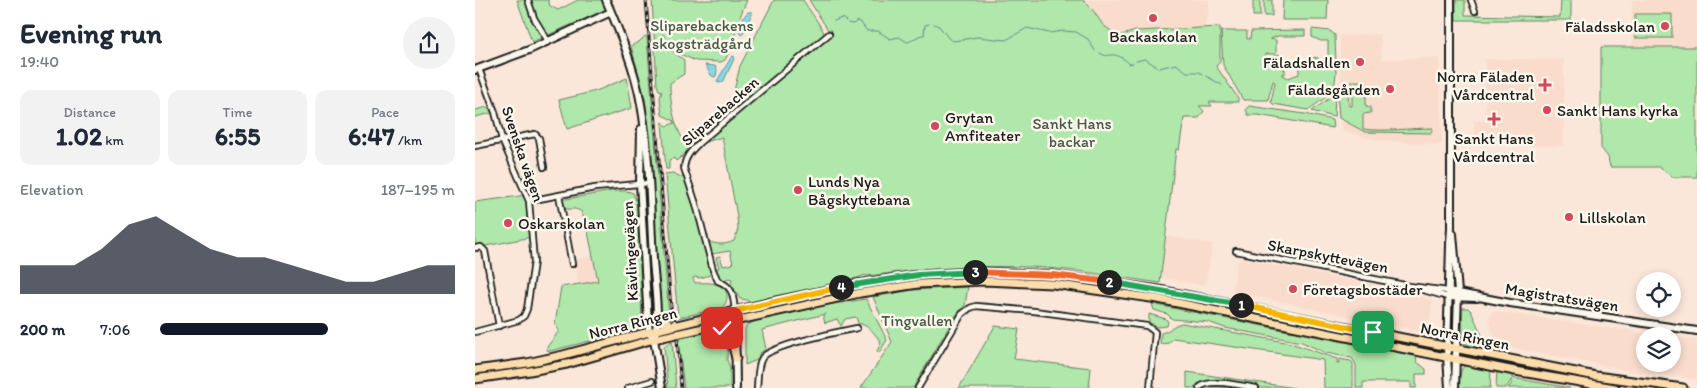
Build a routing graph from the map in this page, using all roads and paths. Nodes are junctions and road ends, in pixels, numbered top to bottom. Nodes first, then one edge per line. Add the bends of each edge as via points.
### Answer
1 (529, 0) edge
2 (606, 0) edge
3 (1451, 0) edge
4 (1471, 0) edge
5 (1475, 10) dead end
6 (611, 12) junction
7 (829, 34) dead end
8 (548, 42) junction
9 (477, 69) edge
10 (642, 116) junction
11 (502, 140) junction
12 (475, 146) edge
13 (544, 167) dead end
14 (640, 183) junction
15 (649, 183) junction
16 (559, 195) junction
17 (529, 201) junction
18 (1451, 228) junction
19 (475, 248) edge
20 (1235, 251) dead end
21 (573, 264) dead end
22 (1448, 294) junction
23 (1458, 295) junction
24 (735, 311) junction
25 (656, 315) junction
26 (735, 320) junction
27 (693, 322) junction
28 (499, 326) junction
29 (713, 326) junction
30 (857, 328) dead end
31 (653, 331) junction
32 (1697, 331) edge
33 (475, 332) edge
34 (654, 340) junction
35 (1447, 346) junction
36 (1457, 348) junction
37 (1447, 356) junction
38 (736, 358) junction
39 (1457, 358) junction
40 (476, 370) edge
41 (477, 379) edge
42 (653, 381) dead end
43 (628, 388) edge
44 (662, 388) edge
45 (736, 388) edge
46 (757, 388) edge
47 (918, 388) edge
48 (1150, 388) edge
49 (1199, 388) edge
50 (1256, 388) edge
51 (1449, 388) edge
52 (1455, 388) edge
53 (1615, 388) edge
54 (1683, 388) edge

1 - 8 street
2 - 6 main road, Kävlingevägen
3 - 18 main road
4 - 5 street
6 - 8 main road
6 - 10 main road, Kävlingevägen via 634,76
7 - 24 street, Sliparebacken via 700,142 685,161 684,168 713,270 718,281 731,288
8 - 9 main road
9 - 11 street, Svenska vägen via 495,112
10 - 14 main road, Kävlingevägen
10 - 15 main road, Kävlingevägen
11 - 12 street
11 - 13 street via 537,135
11 - 17 street, Svenska vägen
14 - 15 street
14 - 16 street
14 - 31 main road, Kävlingevägen
15 - 25 main road, Kävlingevägen
16 - 17 street
16 - 21 street
17 - 28 street, Svenska vägen via 534,256 527,309 521,318
18 - 22 main road
18 - 23 main road
19 - 28 street via 481,247 485,251
20 - 22 street, Skarpskyttevägen
22 - 23 main road, Skarpskyttevägen
22 - 35 main road
23 - 32 main road, Magistratsvägen
23 - 36 main road
24 - 26 main road
24 - 27 main road, Norra Ringen
24 - 35 main road, Norra Ringen via 909,276 1018,273 1159,290
25 - 27 main road via 666,323
25 - 31 main road, Kävlingevägen
26 - 29 main road, Norra Ringen
26 - 37 main road, Norra Ringen via 878,290 957,282 1021,282 1167,300
26 - 38 main road
27 - 31 main road, Norra Ringen
28 - 33 street, Svenska vägen
29 - 34 main road, Norra Ringen
29 - 38 main road via 727,332
30 - 46 street via 768,351 761,358
31 - 34 main road, Kävlingevägen
31 - 40 main road, Norra Ringen via 563,355
34 - 41 main road, Norra Ringen via 567,364
34 - 44 main road
35 - 36 main road, Norra Ringen
35 - 37 main road
36 - 39 main road
36 - 54 main road, Norra Ringen via 1597,376
37 - 39 main road, Norra Ringen
37 - 51 main road
38 - 45 main road
39 - 52 main road
39 - 53 main road, Norra Ringen
42 - 43 street
47 - 48 street via 962,314 973,306 1151,328 1155,332
49 - 50 street via 1209,382

